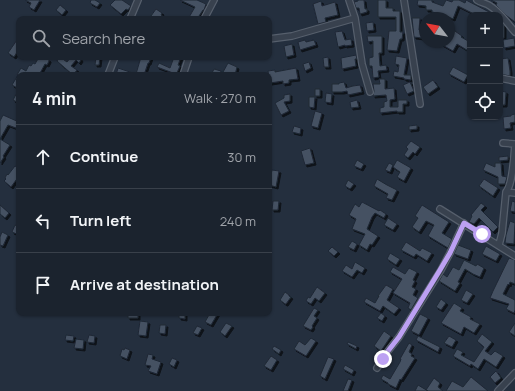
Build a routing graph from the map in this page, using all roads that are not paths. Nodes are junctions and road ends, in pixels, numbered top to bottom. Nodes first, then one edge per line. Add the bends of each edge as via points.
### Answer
1 (138, 0) edge
2 (214, 0) edge
3 (349, 0) edge
4 (404, 0) edge
5 (477, 0) edge
6 (131, 16) edge
7 (206, 16) edge
8 (355, 18) junction
9 (515, 32) edge
10 (272, 39) edge
11 (114, 60) edge
12 (188, 60) edge
13 (109, 72) edge
14 (184, 72) edge
15 (503, 79) edge
16 (515, 81) edge
17 (370, 92) dead end
18 (420, 104) dead end
19 (503, 143) dead end
20 (515, 144) edge
21 (506, 192) junction
22 (515, 193) edge
23 (440, 208) dead end
24 (464, 223) junction
25 (499, 245) junction
26 (515, 256) edge
27 (377, 368) dead end
28 (515, 373) edge
29 (498, 391) edge

1 - 6 street
2 - 7 street
3 - 8 street
4 - 18 street
5 - 9 street via 499,12
8 - 10 street via 292,36
8 - 17 street via 362,64
11 - 13 street
12 - 14 street
15 - 16 street
19 - 20 street
20 - 21 street via 510,182
21 - 22 street
21 - 25 street
23 - 24 street
24 - 25 street
24 - 27 street via 440,270
25 - 26 street
28 - 29 street

